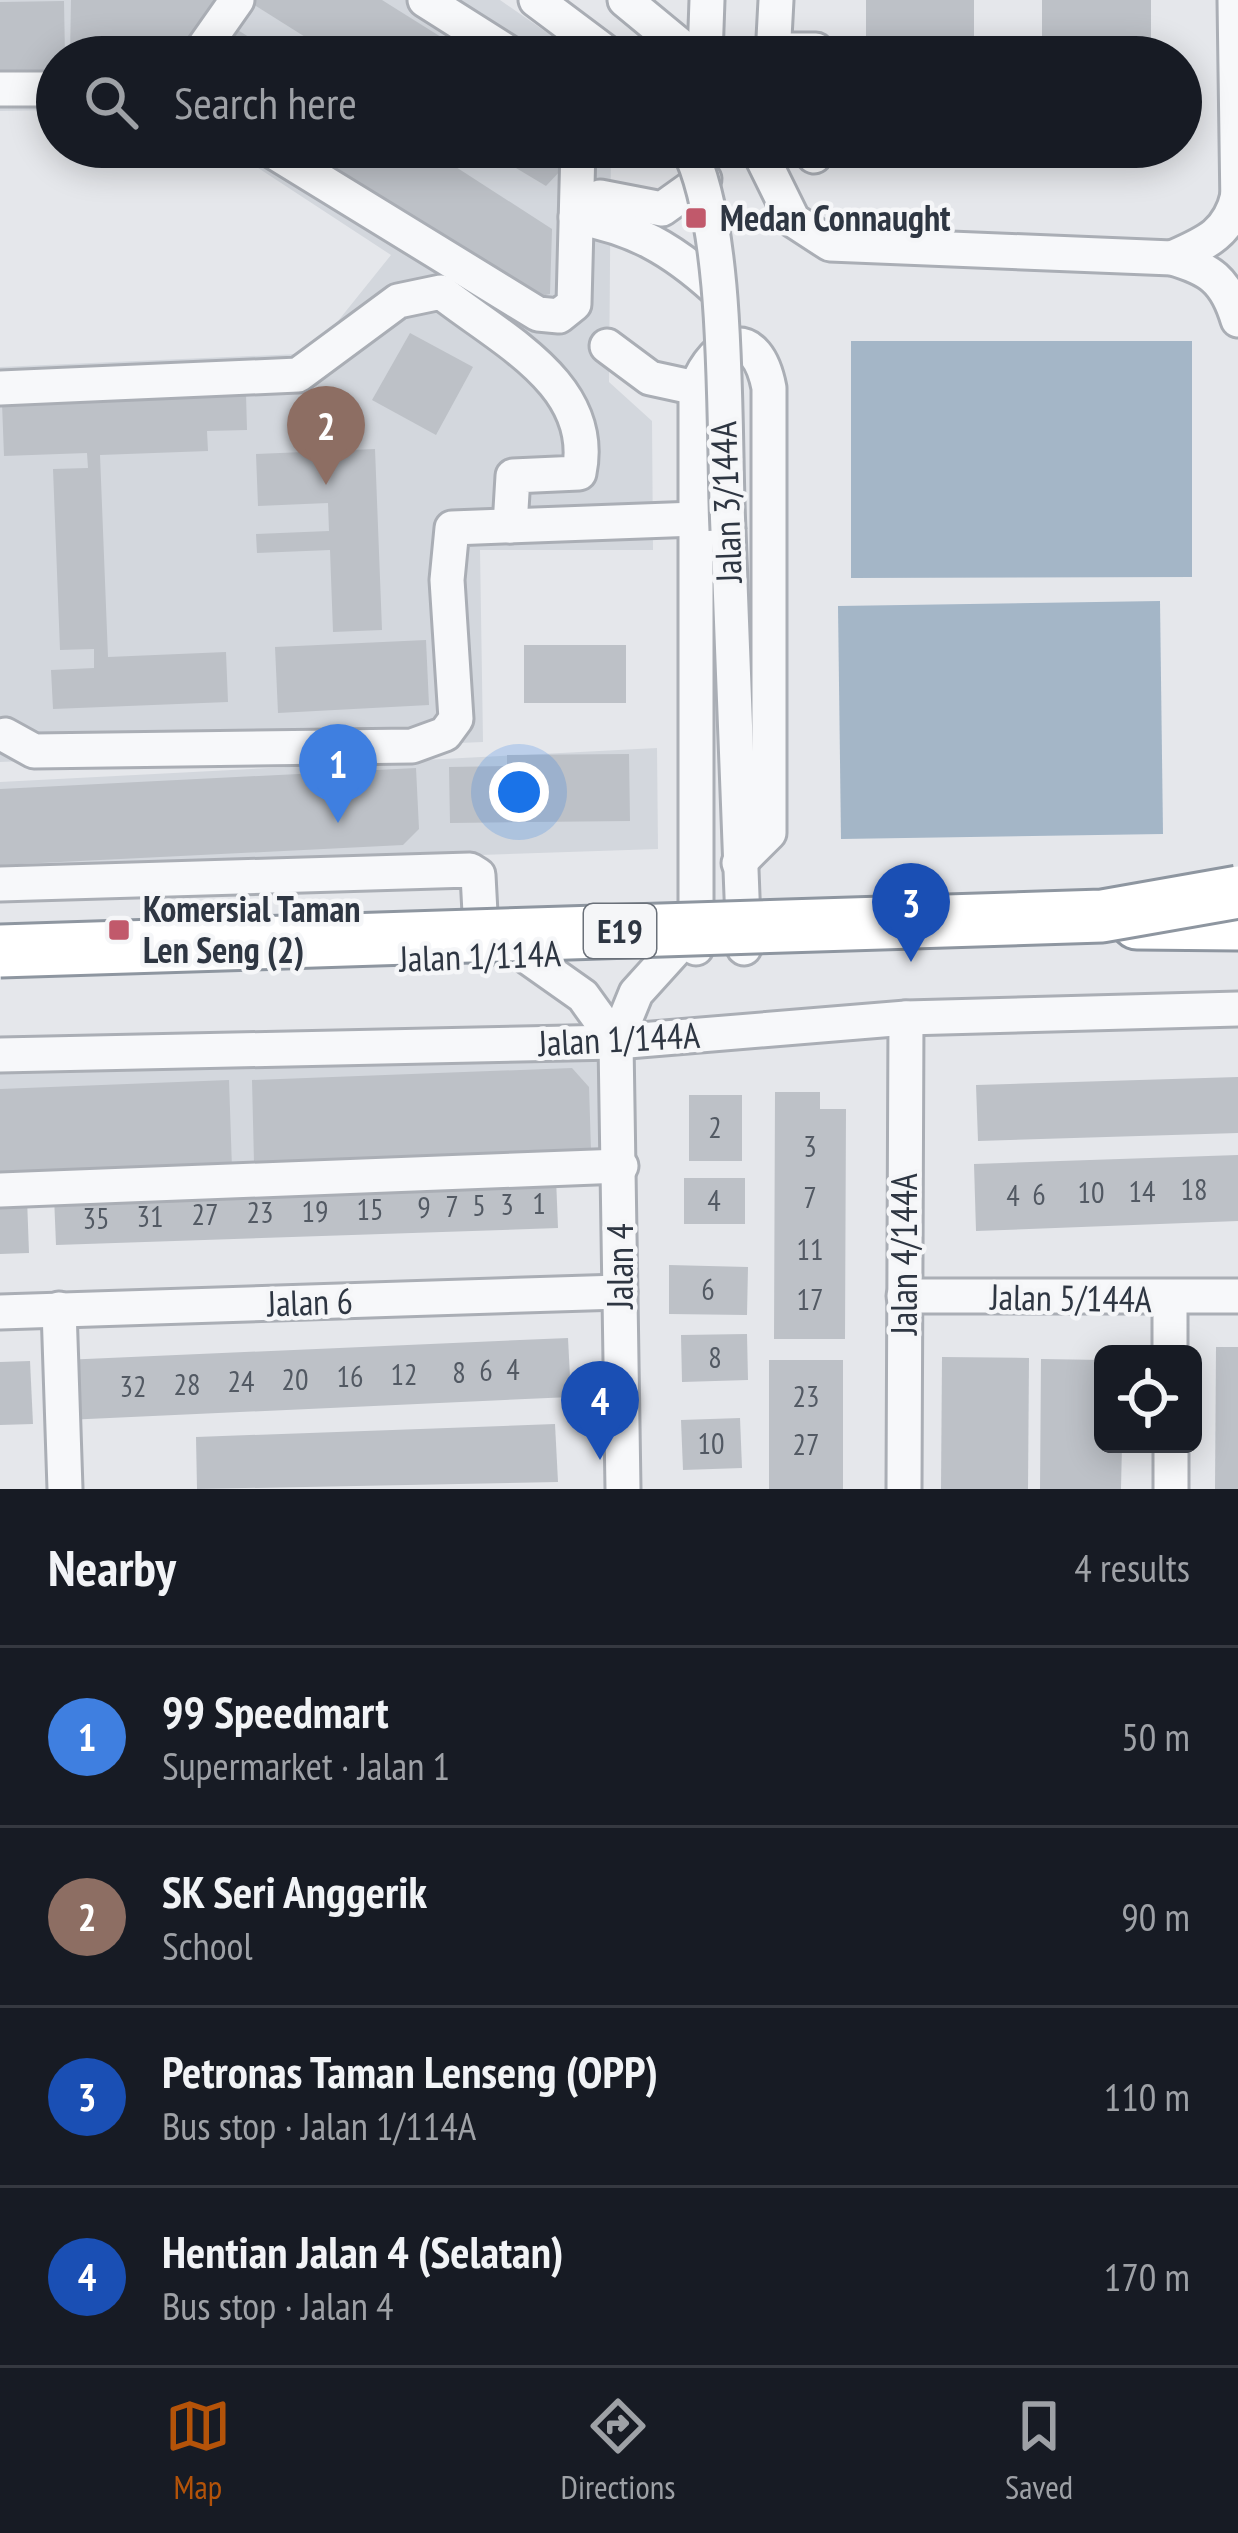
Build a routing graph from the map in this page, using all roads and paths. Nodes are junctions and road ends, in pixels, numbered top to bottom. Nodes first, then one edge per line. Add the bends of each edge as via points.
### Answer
1 (237, 0) edge
2 (425, 0) edge
3 (536, 0) edge
4 (625, 0) edge
5 (707, 0) edge
6 (776, 0) edge
7 (1234, 0) edge
8 (212, 36) edge
9 (482, 36) edge
10 (584, 36) edge
11 (669, 36) edge
12 (706, 36) edge
13 (774, 36) edge
14 (0, 88) edge
15 (36, 89) edge
16 (300, 168) edge
17 (577, 168) edge
18 (698, 168) edge
19 (767, 168) edge
20 (704, 179) junction
21 (1238, 195) edge
22 (576, 201) junction
23 (1238, 209) edge
24 (1172, 257) junction
25 (716, 290) junction
26 (1238, 320) edge
27 (607, 346) dead end
28 (0, 388) edge
29 (696, 388) junction
30 (712, 524) junction
31 (510, 526) junction
32 (5, 735) dead end
33 (739, 862) junction
34 (0, 884) edge
35 (1238, 892) edge
36 (1238, 907) edge
37 (1108, 923) junction
38 (1238, 924) edge
39 (1238, 934) edge
40 (744, 949) junction
41 (685, 951) junction
42 (0, 954) edge
43 (482, 955) junction
44 (526, 955) junction
45 (0, 974) edge
46 (1238, 1009) edge
47 (906, 1018) junction
48 (616, 1042) junction
49 (0, 1055) edge
50 (621, 1166) junction
51 (0, 1190) edge
52 (620, 1292) junction
53 (904, 1296) junction
54 (1238, 1296) edge
55 (1170, 1299) junction
56 (59, 1309) junction
57 (0, 1312) edge
58 (1170, 1345) edge
59 (1171, 1453) edge
60 (64, 1489) edge
61 (623, 1489) edge
62 (904, 1489) edge
63 (1171, 1489) edge

1 - 8 street
2 - 9 street
3 - 10 street
4 - 11 street
5 - 12 street
6 - 13 street
7 - 21 street
14 - 15 street
16 - 22 street via 538,314 560,316 574,304
17 - 22 street
18 - 20 street, Jalan 3/144A, bridge
19 - 24 street via 793,220 830,244
20 - 22 street via 662,209
20 - 25 street, Jalan 3/144A, bridge
21 - 23 street
21 - 24 street via 1233,217 1214,239
22 - 25 street via 674,251
24 - 26 street via 1209,268
25 - 30 street, Jalan 3/144A, bridge
27 - 29 street via 650,377
28 - 31 street via 298,375 398,301 440,292 562,387 586,440 579,473 513,476
29 - 30 street
29 - 33 street via 714,352 729,344 752,348 764,362 770,833
30 - 31 street
30 - 33 street, Jalan 3/144A
30 - 41 street
31 - 32 street via 452,528 447,580 456,719 445,734 412,746 34,751
33 - 40 street
34 - 43 street via 470,870 480,886
35 - 42 highway, E19, bridge via 1102,916
36 - 37 highway, E19
37 - 38 highway
37 - 42 highway, E19, bridge
39 - 40 street, Jalan 1/114A
40 - 41 street, Jalan 1/114A
41 - 44 street, Jalan 1/114A
41 - 48 street via 636,993
43 - 44 street, Jalan 1/114A
43 - 45 street, Jalan 1/114A
44 - 48 street via 583,997
46 - 47 street, Jalan 1/144A
47 - 48 street, Jalan 1/144A
47 - 53 street, Jalan 4/144A
48 - 49 street, Jalan 1/144A
48 - 50 street, Jalan 4
50 - 51 street
50 - 52 street, Jalan 4
52 - 56 street, Jalan 6
52 - 61 street, Jalan 4
53 - 55 street, Jalan 5/144A
53 - 62 street, Jalan 4/144A
54 - 55 street, Jalan 5/144A
55 - 58 street
56 - 57 street, Jalan 6
56 - 60 street
59 - 63 street

